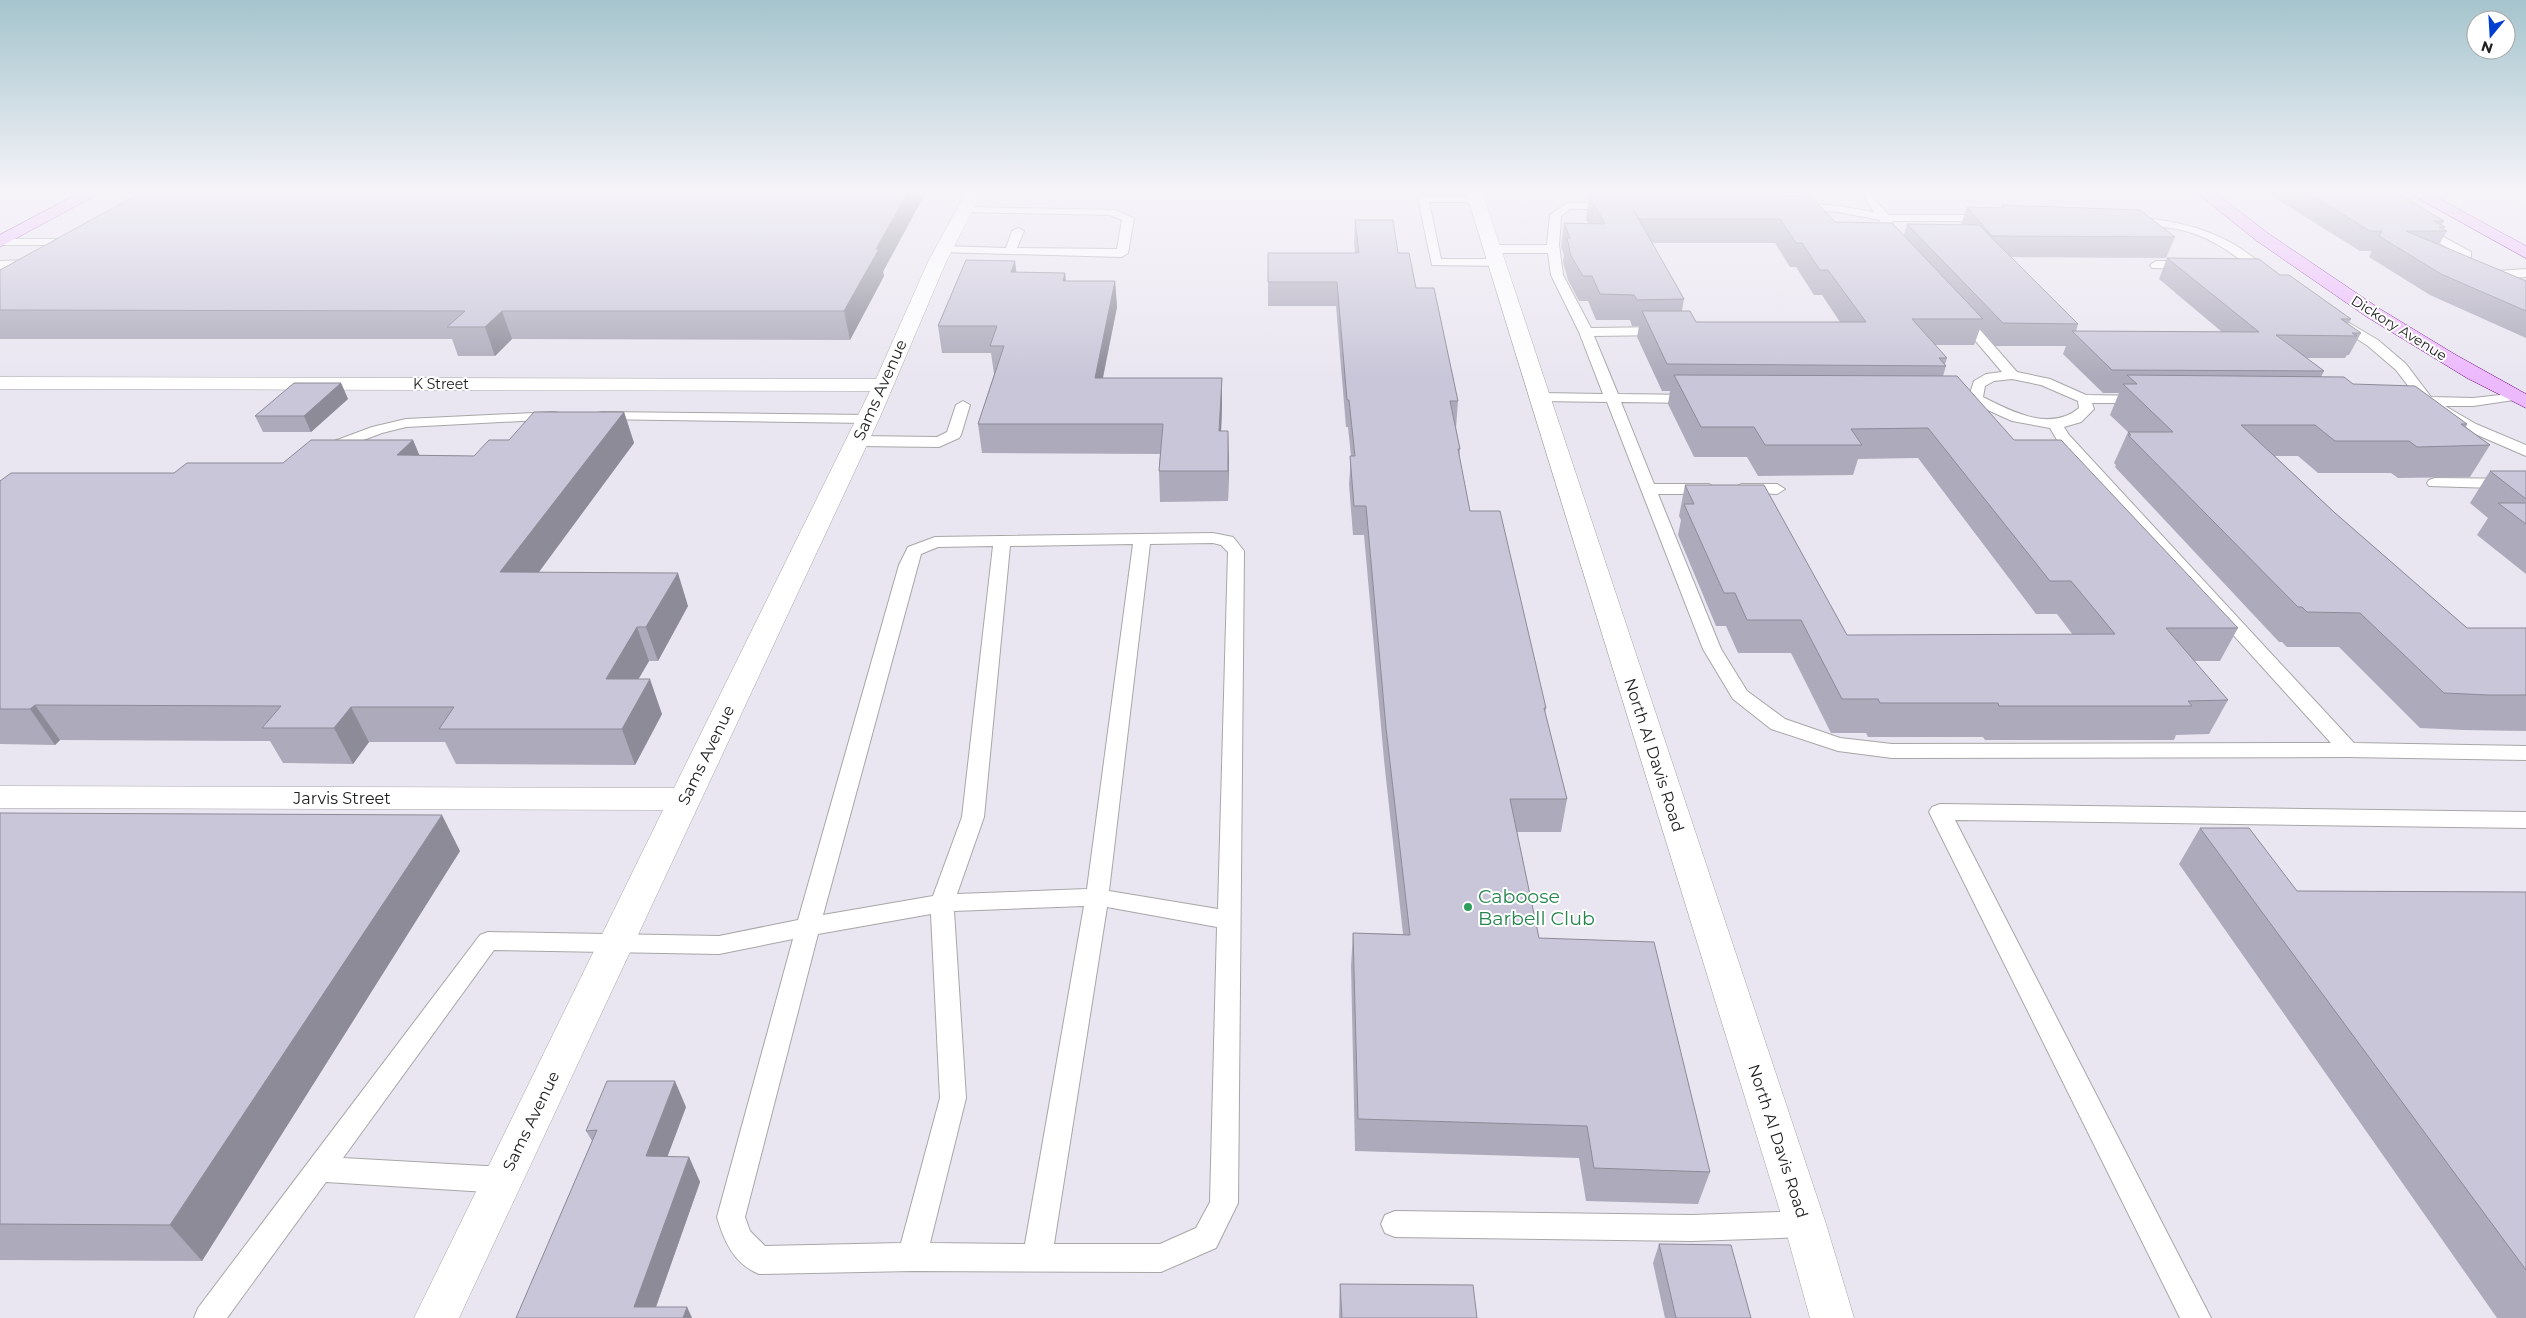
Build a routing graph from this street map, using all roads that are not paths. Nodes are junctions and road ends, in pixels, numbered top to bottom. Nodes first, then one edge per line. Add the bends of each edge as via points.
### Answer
1 (941, 254) edge
2 (1434, 254) edge
3 (1515, 254) edge
4 (1555, 254) edge
5 (2240, 254) edge
6 (2285, 254) edge
7 (2464, 254) edge
8 (1494, 256) junction
9 (50, 260) edge
10 (0, 265) edge
11 (2156, 265) dead end
12 (2202, 266) edge
13 (2238, 266) edge
14 (2257, 266) junction
15 (2526, 273) edge
16 (2478, 277) junction
17 (2272, 278) edge
18 (2500, 288) edge
19 (1950, 306) edge
20 (2331, 316) edge
21 (1679, 331) edge
22 (1586, 332) junction
23 (2012, 375) junction
24 (0, 383) edge
25 (882, 386) junction
26 (1540, 397) junction
27 (1612, 399) junction
28 (1710, 399) edge
29 (2084, 399) junction
30 (2520, 399) edge
31 (2152, 400) edge
32 (2407, 401) edge
33 (2426, 401) junction
34 (962, 405) dead end
35 (567, 416) edge
36 (586, 416) edge
37 (2056, 425) junction
38 (863, 430) junction
39 (2526, 451) edge
40 (311, 455) edge
41 (2435, 484) dead end
42 (2526, 484) edge
43 (1648, 488) junction
44 (1777, 489) dead end
45 (1142, 539) junction
46 (1002, 541) junction
47 (2350, 750) junction
48 (2526, 753) edge
49 (0, 797) edge
50 (685, 799) junction
51 (2526, 820) edge
52 (1097, 897) junction
53 (942, 903) junction
54 (1229, 920) junction
55 (808, 927) junction
56 (617, 943) junction
57 (320, 1169) junction
58 (503, 1180) junction
59 (1396, 1224) dead end
60 (1805, 1224) junction
61 (912, 1257) junction
62 (1037, 1258) junction
63 (209, 1318) edge
64 (436, 1318) edge
65 (1832, 1318) edge
66 (2196, 1318) edge

1 - 25 street, Sams Avenue
2 - 8 lane via 1436,262
3 - 8 lane
4 - 22 lane via 1557,275
5 - 14 lane
6 - 30 main road, Dickory Avenue via 2392,326
7 - 16 lane via 2467,255 2457,260 2456,265
8 - 26 street, North Al Davis Road
9 - 10 lane
11 - 12 lane
13 - 14 lane
14 - 17 lane
15 - 16 lane
16 - 18 lane
19 - 23 lane
20 - 33 lane via 2373,343 2401,367
21 - 22 lane
22 - 27 lane
23 - 29 lane via 2045,382
23 - 37 lane via 1991,377 1979,384 1970,398 2026,420
24 - 25 street, K Street
25 - 38 street, Sams Avenue
26 - 27 lane
26 - 60 street, North Al Davis Road
27 - 28 lane
27 - 43 lane
29 - 31 lane
29 - 37 lane via 2087,409 2080,418
30 - 33 lane
32 - 33 lane
33 - 39 lane via 2471,427
34 - 38 lane via 954,435 938,442
35 - 40 lane via 406,423 377,430
36 - 38 lane
37 - 47 lane via 2062,437
38 - 50 street, Sams Avenue
41 - 42 lane
43 - 44 lane
43 - 47 lane via 1712,649 1740,695 1778,724 1838,744 1892,751
45 - 46 lane
45 - 52 lane
45 - 54 lane via 1213,538 1227,542 1236,551
46 - 53 lane via 973,817
46 - 55 lane via 934,542 914,551
47 - 48 lane
49 - 50 street, Jarvis Street
50 - 56 street, Sams Avenue
51 - 66 lane via 1940,812
52 - 53 lane
52 - 54 lane
52 - 62 lane
53 - 55 lane
53 - 61 lane via 953,1098
54 - 62 lane via 1224,1203 1206,1238 1161,1258
55 - 56 lane via 719,945
55 - 61 lane via 731,1217 738,1239 759,1260
56 - 57 lane via 488,942
56 - 58 street, Sams Avenue
57 - 58 lane
57 - 63 lane
58 - 64 street, Sams Avenue
59 - 60 lane via 1692,1228
60 - 65 street, North Al Davis Road
61 - 62 lane

